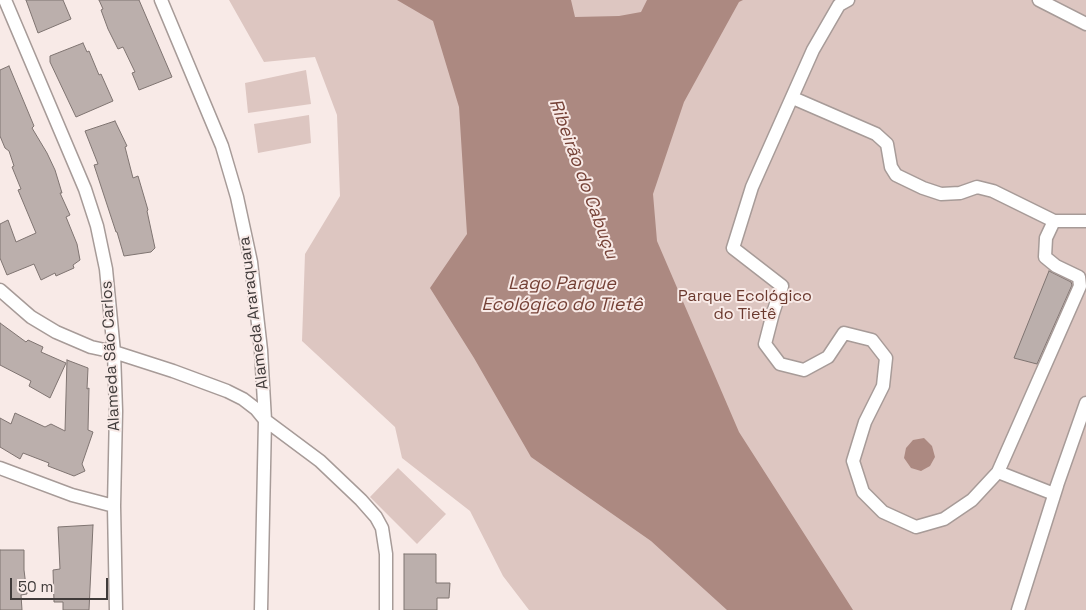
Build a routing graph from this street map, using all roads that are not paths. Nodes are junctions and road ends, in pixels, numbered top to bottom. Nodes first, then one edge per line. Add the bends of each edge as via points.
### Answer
1 (5, 0) edge
2 (161, 0) edge
3 (848, 0) edge
4 (1039, 0) edge
5 (1086, 24) edge
6 (793, 98) junction
7 (1054, 221) junction
8 (1086, 221) edge
9 (0, 290) edge
10 (114, 352) junction
11 (1086, 403) edge
12 (1086, 414) edge
13 (265, 420) junction
14 (0, 468) edge
15 (998, 472) junction
16 (1054, 494) junction
17 (114, 506) junction
18 (116, 610) edge
19 (261, 610) edge
20 (386, 610) edge
21 (1018, 610) edge

1 - 10 street, Alameda São Carlos via 97,226 106,269
2 - 13 street, Alameda Araraquara via 222,146 236,197 251,262
3 - 6 street via 838,6 813,50
4 - 5 street
6 - 7 street via 876,134 887,144 891,167 896,175 923,188 941,194 977,187 993,191
6 - 15 street via 752,187 733,248 782,286 765,344 780,364 804,370 828,356 844,333 872,340 886,358 884,386 865,422 853,461 863,492 883,512 916,527 944,519 972,500
7 - 8 street
7 - 15 street via 1046,238 1045,257 1078,277 1080,286
9 - 10 street via 31,317 56,332 91,347
10 - 13 street via 228,391 243,399
10 - 17 street, Alameda São Carlos
11 - 16 street
12 - 16 street
13 - 19 street, Alameda Araraquara
13 - 20 street via 320,461 376,517 385,538
14 - 17 street via 72,495
15 - 16 street
16 - 21 street
17 - 18 street, Alameda São Carlos

